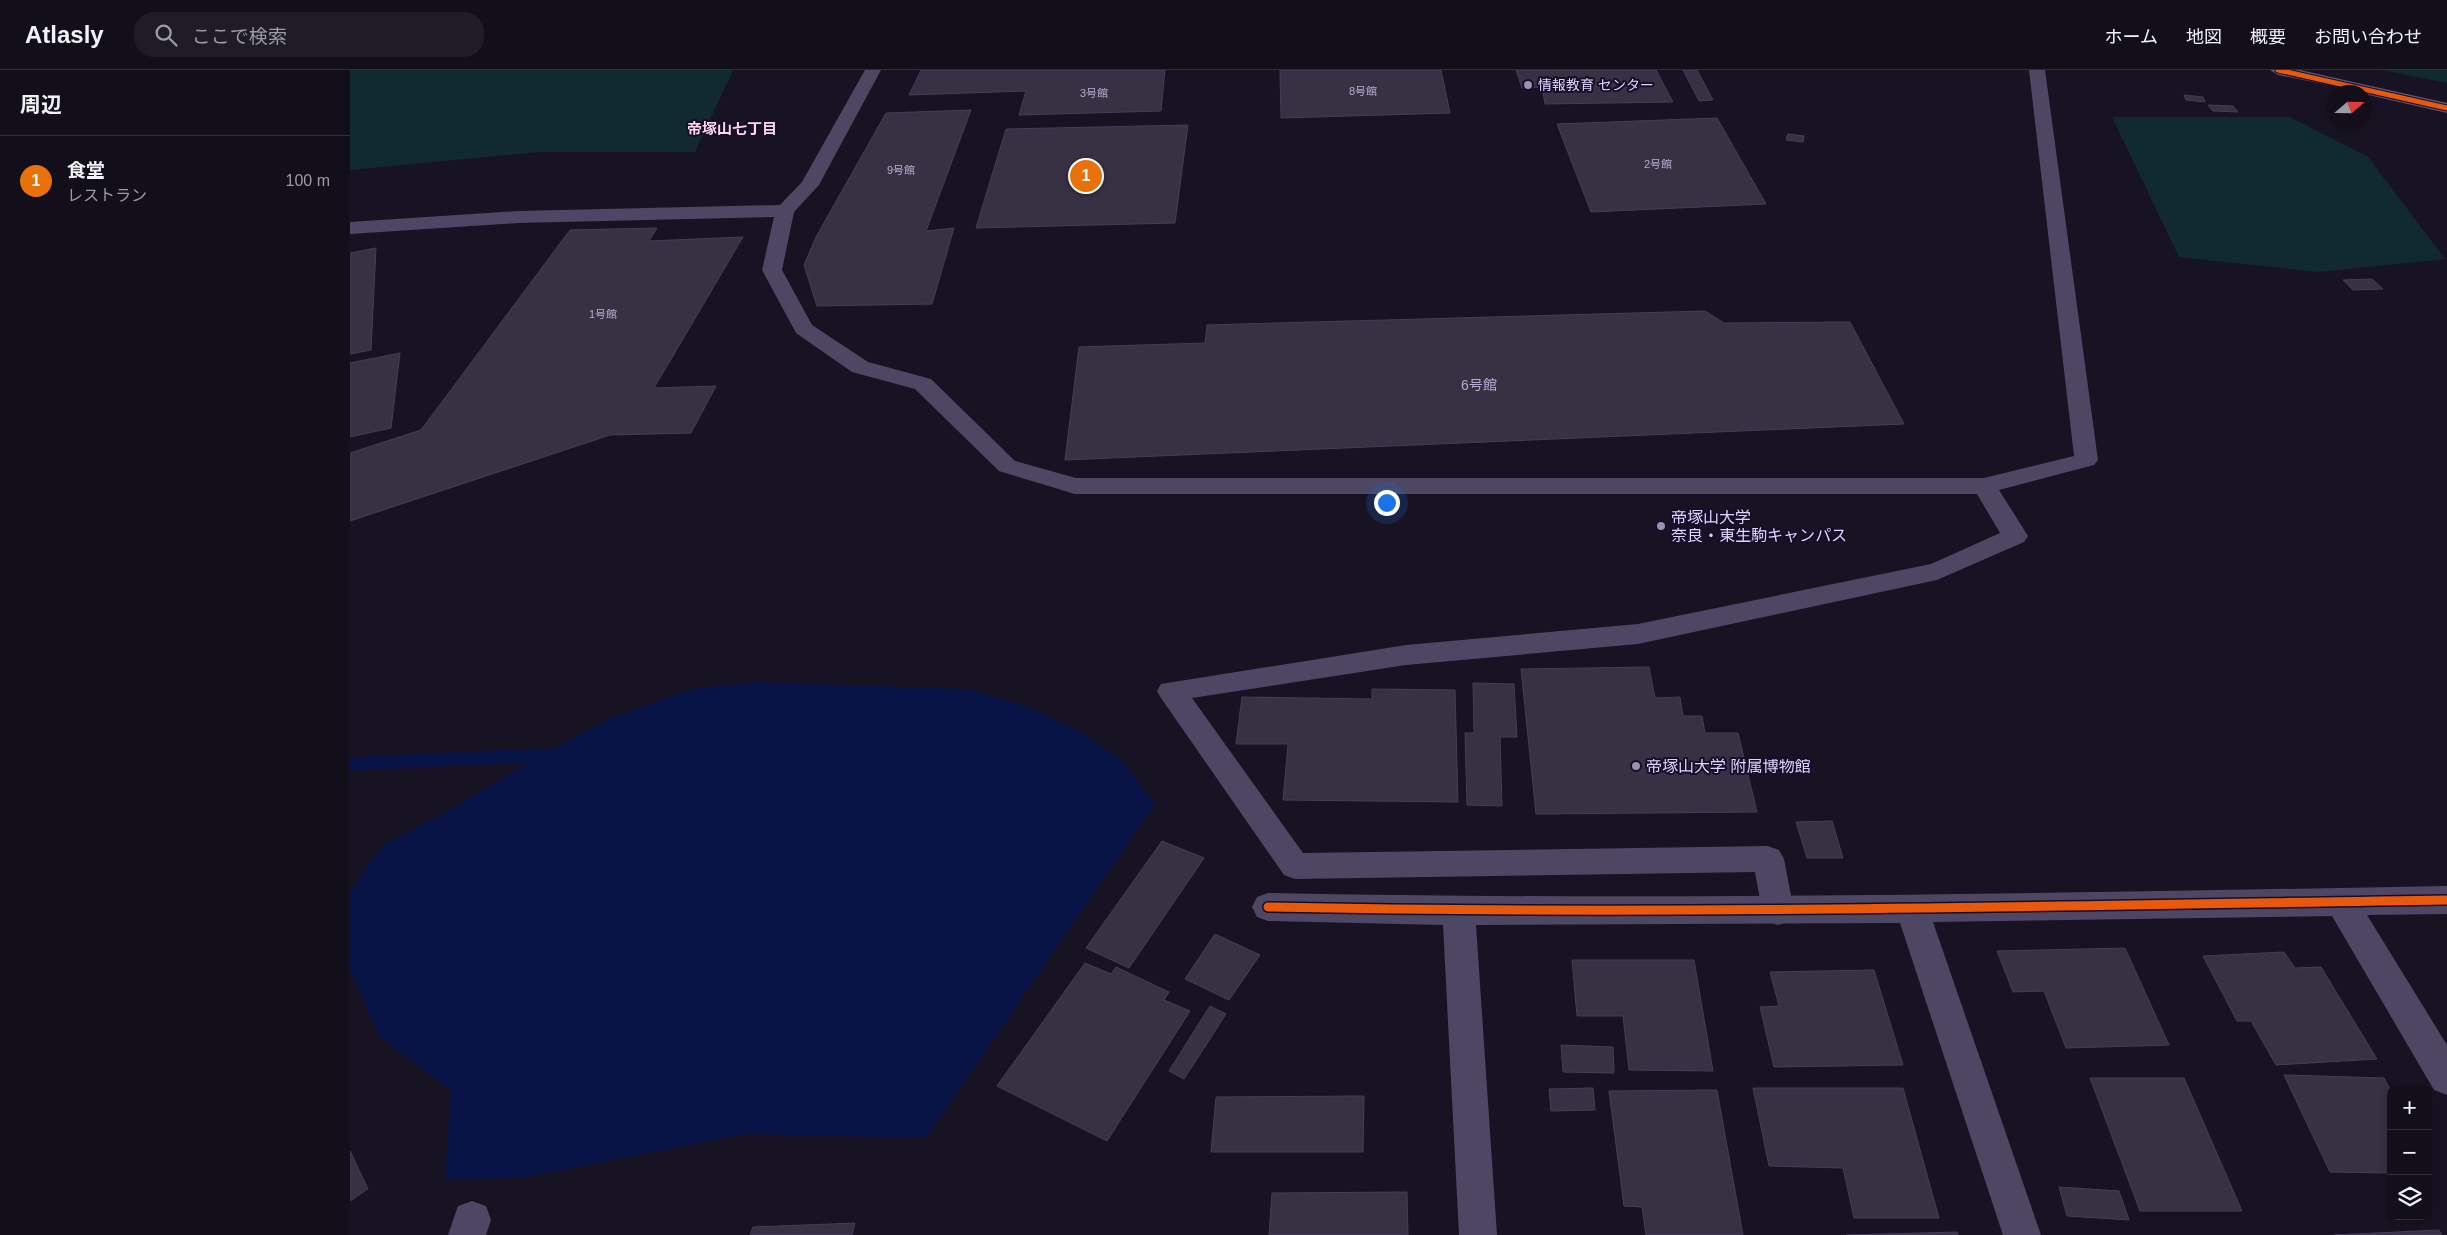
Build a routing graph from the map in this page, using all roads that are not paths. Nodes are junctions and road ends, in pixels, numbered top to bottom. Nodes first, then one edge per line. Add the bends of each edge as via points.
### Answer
1 (873, 70) edge
2 (2038, 70) edge
3 (2278, 70) edge
4 (2447, 108) edge
5 (785, 212) junction
6 (350, 228) edge
7 (1984, 486) junction
8 (2447, 900) edge
9 (2341, 901) junction
10 (1268, 907) dead end
11 (1912, 910) junction
12 (1459, 911) junction
13 (1778, 911) junction
14 (2447, 1078) edge
15 (1478, 1235) edge
16 (2022, 1235) edge

1 - 5 street via 810,186
2 - 7 street via 2086,460
3 - 4 main road
5 - 6 street via 518,217
5 - 7 street via 772,270 803,329 860,367 923,384 1007,466 1075,486
7 - 13 street via 2015,536 1937,571 1638,634 1406,655 1171,691 1295,866 1768,859
8 - 9 street
9 - 11 street
9 - 14 street
10 - 12 street
11 - 13 street
11 - 16 street
12 - 13 street
12 - 15 street

